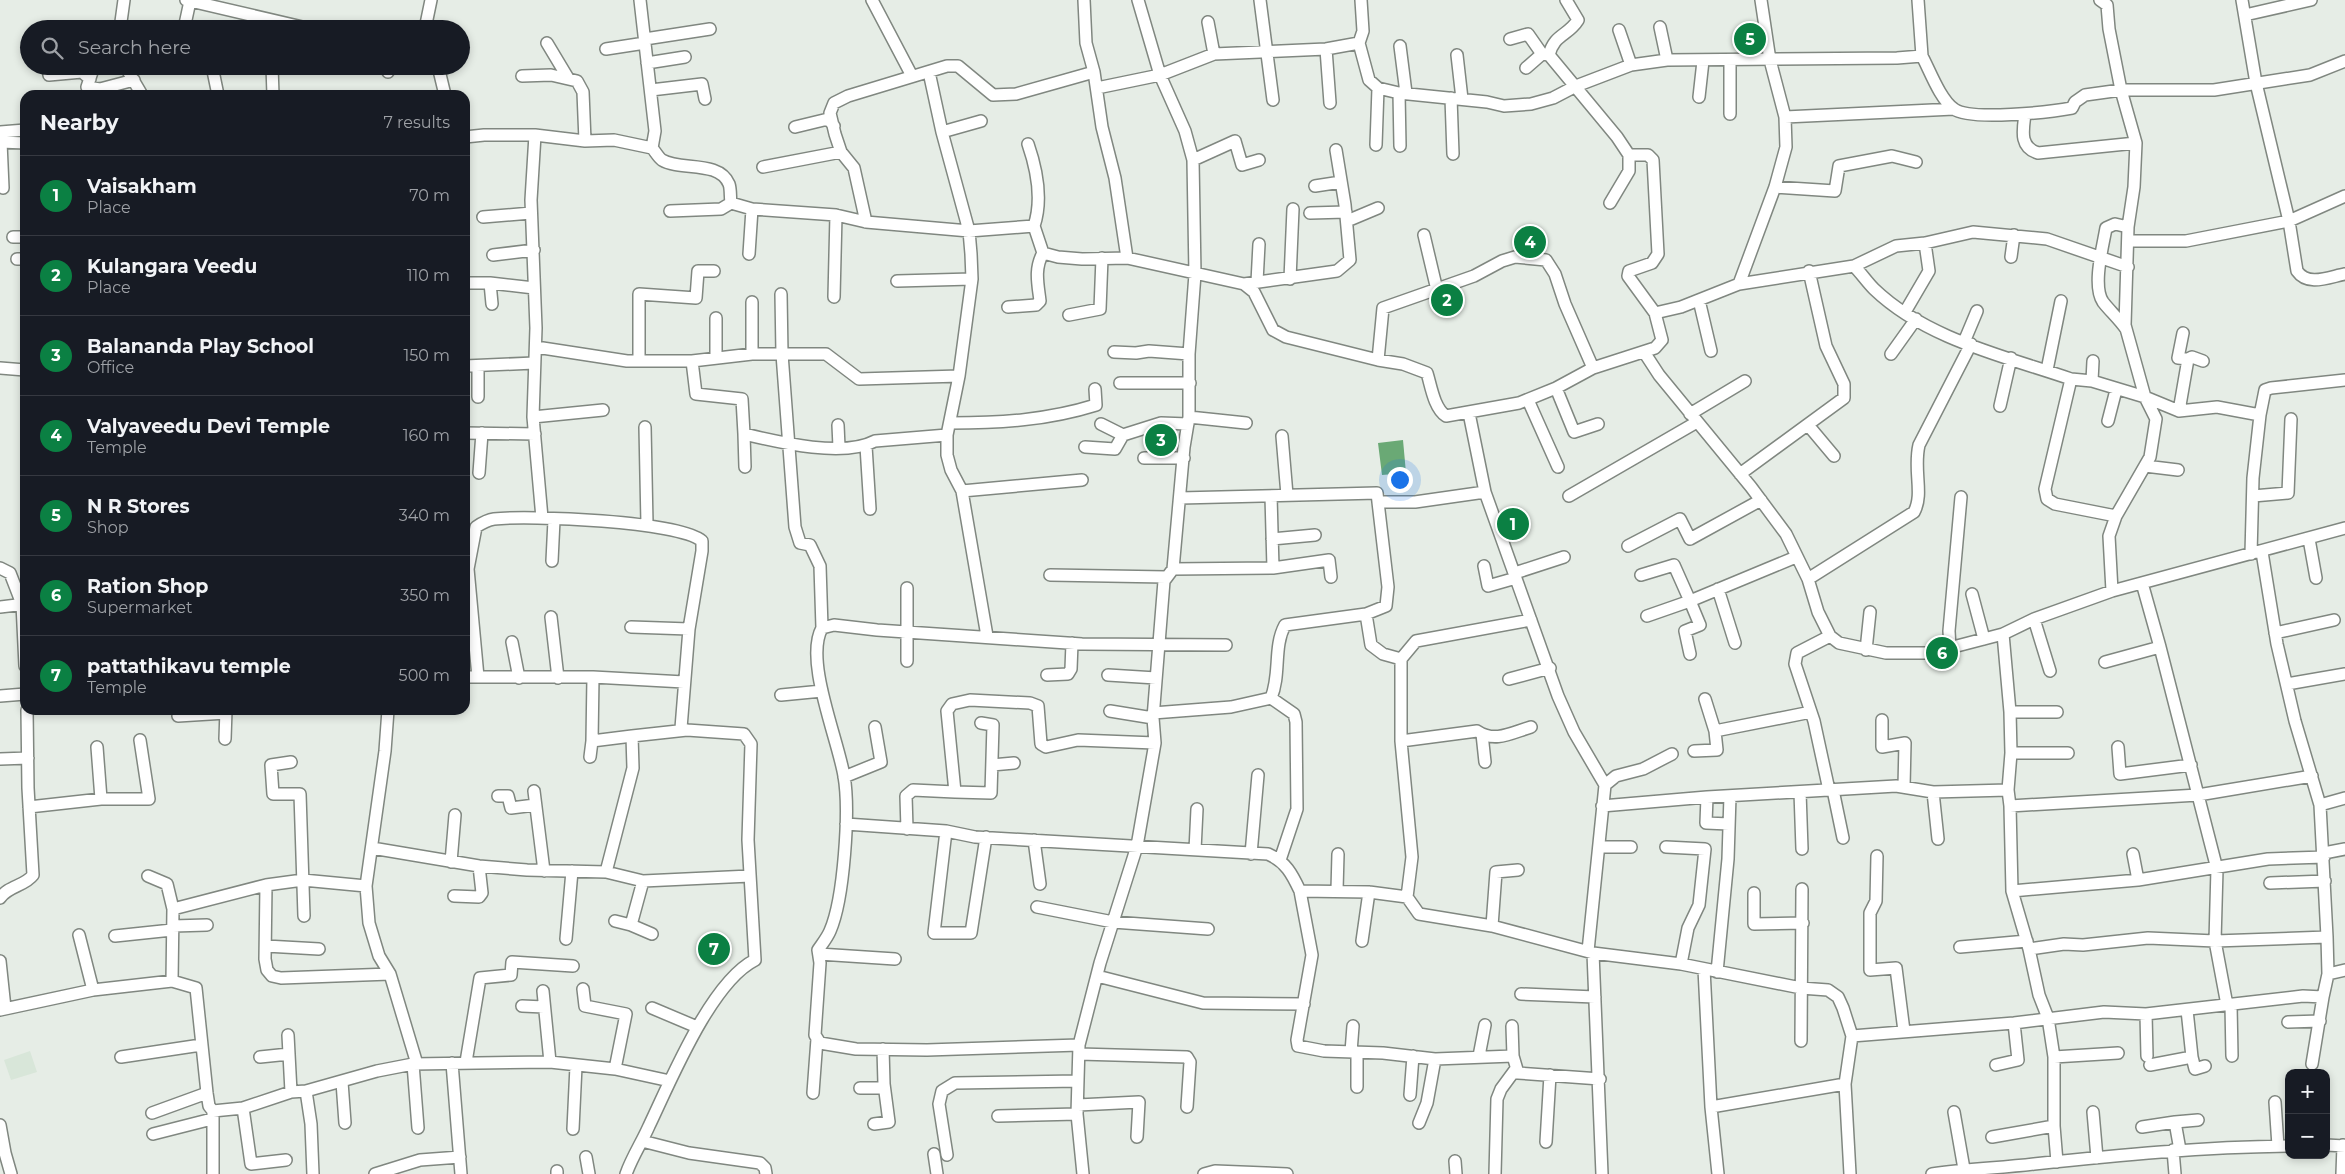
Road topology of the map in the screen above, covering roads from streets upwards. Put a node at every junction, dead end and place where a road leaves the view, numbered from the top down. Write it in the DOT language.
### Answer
graph roads {
  1 [pos="124,0"];
  2 [pos="188,0"];
  3 [pos="430,0"];
  4 [pos="640,0"];
  5 [pos="872,0"];
  6 [pos="1084,0"];
  7 [pos="1138,0"];
  8 [pos="1260,0"];
  9 [pos="1361,0"];
  10 [pos="1566,0"];
  11 [pos="1761,0"];
  12 [pos="1918,0"];
  13 [pos="2100,0"];
  14 [pos="2242,0"];
  15 [pos="2311,0"];
  16 [pos="2245,15"];
  17 [pos="121,20"];
  18 [pos="185,20"];
  19 [pos="256,20"];
  20 [pos="427,20"];
  21 [pos="1208,22"];
  22 [pos="1660,27"];
  23 [pos="710,29"];
  24 [pos="1619,30"];
  25 [pos="1510,39"];
  26 [pos="645,41"];
  27 [pos="547,43"];
  28 [pos="1359,43"];
  29 [pos="1400,46"];
  30 [pos="606,48"];
  31 [pos="1326,49"];
  32 [pos="1266,51"];
  33 [pos="1214,54"];
  34 [pos="1546,54"];
  35 [pos="1456,55"];
  36 [pos="1922,56"];
  37 [pos="685,57"];
  38 [pos="1667,60"];
  39 [pos="1770,60"];
  40 [pos="1703,61"];
  41 [pos="1730,61"];
  42 [pos="2345,61"];
  43 [pos="647,63"];
  44 [pos="1631,65"];
  45 [pos="1526,68"];
  46 [pos="929,72"];
  47 [pos="1094,72"];
  48 [pos="85,75"];
  49 [pos="90,75"];
  50 [pos="131,75"];
  51 [pos="214,75"];
  52 [pos="272,75"];
  53 [pos="440,75"];
  54 [pos="1160,75"];
  55 [pos="522,76"];
  56 [pos="912,76"];
  57 [pos="568,78"];
  58 [pos="90,79"];
  59 [pos="134,80"];
  60 [pos="2256,83"];
  61 [pos="1576,86"];
  62 [pos="1097,88"];
  63 [pos="1378,88"];
  64 [pos="139,90"];
  65 [pos="217,90"];
  66 [pos="273,90"];
  67 [pos="444,90"];
  68 [pos="651,90"];
  69 [pos="2121,90"];
  70 [pos="1402,93"];
  71 [pos="1699,96"];
  72 [pos="705,99"];
  73 [pos="1457,99"];
  74 [pos="1273,100"];
  75 [pos="1330,104"];
  76 [pos="1954,109"];
  77 [pos="1730,114"];
  78 [pos="2025,114"];
  79 [pos="1785,117"];
  80 [pos="981,122"];
  81 [pos="834,126"];
  82 [pos="795,127"];
  83 [pos="20,131"];
  84 [pos="942,132"];
  85 [pos="0,134"];
  86 [pos="535,135"];
  87 [pos="470,136"];
  88 [pos="585,140"];
  89 [pos="1,142"];
  90 [pos="20,143"];
  91 [pos="2136,143"];
  92 [pos="1028,144"];
  93 [pos="1376,145"];
  94 [pos="1400,146"];
  95 [pos="652,148"];
  96 [pos="1336,150"];
  97 [pos="841,152"];
  98 [pos="1453,154"];
  99 [pos="1629,156"];
  100 [pos="1193,160"];
  101 [pos="1259,160"];
  102 [pos="1916,162"];
  103 [pos="763,167"];
  104 [pos="1341,182"];
  105 [pos="1315,186"];
  106 [pos="1775,187"];
  107 [pos="3,188"];
  108 [pos="2345,196"];
  109 [pos="1610,202"];
  110 [pos="731,203"];
  111 [pos="1378,208"];
  112 [pos="752,209"];
  113 [pos="1293,209"];
  114 [pos="670,211"];
  115 [pos="532,213"];
  116 [pos="1310,213"];
  117 [pos="836,215"];
  118 [pos="1346,216"];
  119 [pos="483,217"];
  120 [pos="2289,220"];
  121 [pos="866,222"];
  122 [pos="1034,226"];
  123 [pos="2128,227"];
  124 [pos="969,231"];
  125 [pos="1424,235"];
  126 [pos="2014,235"];
  127 [pos="2128,241"];
  128 [pos="1925,243"];
  129 [pos="1259,244"];
  130 [pos="534,250"];
  131 [pos="1043,253"];
  132 [pos="493,254"];
  133 [pos="749,254"];
  134 [pos="2100,256"];
  135 [pos="2011,257"];
  136 [pos="1102,258"];
  137 [pos="1127,258"];
  138 [pos="1854,266"];
  139 [pos="2128,267"];
  140 [pos="714,271"];
  141 [pos="1809,271"];
  142 [pos="1195,274"];
  143 [pos="2345,274"];
  144 [pos="972,279"];
  145 [pos="1290,279"];
  146 [pos="897,281"];
  147 [pos="490,282"];
  148 [pos="1256,282"];
  149 [pos="470,283"];
  150 [pos="1244,284"];
  151 [pos="1739,284"];
  152 [pos="534,288"];
  153 [pos="1437,290"];
  154 [pos="781,294"];
  155 [pos="834,298"];
  156 [pos="1700,300"];
  157 [pos="2061,301"];
  158 [pos="752,302"];
  159 [pos="492,304"];
  160 [pos="1008,307"];
  161 [pos="1977,311"];
  162 [pos="1905,312"];
  163 [pos="1655,313"];
  164 [pos="1069,315"];
  165 [pos="716,318"];
  166 [pos="1916,319"];
  167 [pos="2126,329"];
  168 [pos="2183,333"];
  169 [pos="1968,343"];
  170 [pos="536,347"];
  171 [pos="1711,351"];
  172 [pos="1114,352"];
  173 [pos="1644,352"];
  174 [pos="752,354"];
  175 [pos="782,354"];
  176 [pos="1189,354"];
  177 [pos="1891,354"];
  178 [pos="716,358"];
  179 [pos="2011,358"];
  180 [pos="2188,359"];
  181 [pos="692,360"];
  182 [pos="1378,360"];
  183 [pos="639,361"];
  184 [pos="2093,361"];
  185 [pos="2203,361"];
  186 [pos="534,363"];
  187 [pos="470,366"];
  188 [pos="478,367"];
  189 [pos="0,368"];
  190 [pos="1593,368"];
  191 [pos="20,370"];
  192 [pos="2047,370"];
  193 [pos="959,376"];
  194 [pos="2071,379"];
  195 [pos="2345,380"];
  196 [pos="1744,381"];
  197 [pos="2092,381"];
  198 [pos="1120,383"];
  199 [pos="1190,383"];
  200 [pos="1556,388"];
  201 [pos="1095,389"];
  202 [pos="2116,390"];
  203 [pos="478,397"];
  204 [pos="2145,397"];
  205 [pos="1528,400"];
  206 [pos="2000,406"];
  207 [pos="603,410"];
  208 [pos="2179,411"];
  209 [pos="1469,413"];
  210 [pos="2260,415"];
  211 [pos="533,417"];
  212 [pos="1693,418"];
  213 [pos="2291,419"];
  214 [pos="1189,421"];
  215 [pos="2108,421"];
  216 [pos="950,423"];
  217 [pos="1246,423"];
  218 [pos="1101,424"];
  219 [pos="1598,424"];
  220 [pos="838,425"];
  221 [pos="1808,425"];
  222 [pos="645,427"];
  223 [pos="470,432"];
  224 [pos="482,433"];
  225 [pos="535,434"];
  226 [pos="744,434"];
  227 [pos="947,435"];
  228 [pos="1123,435"];
  229 [pos="1282,436"];
  230 [pos="789,444"];
  231 [pos="866,446"];
  232 [pos="839,447"];
  233 [pos="1085,447"];
  234 [pos="1834,456"];
  235 [pos="1144,458"];
  236 [pos="1184,458"];
  237 [pos="2145,466"];
  238 [pos="745,467"];
  239 [pos="1558,467"];
  240 [pos="2178,470"];
  241 [pos="479,473"];
  242 [pos="1740,474"];
  243 [pos="1082,480"];
  244 [pos="962,491"];
  245 [pos="1485,492"];
  246 [pos="1271,496"];
  247 [pos="1287,496"];
  248 [pos="1569,496"];
  249 [pos="2253,496"];
  250 [pos="1961,497"];
  251 [pos="1180,498"];
  252 [pos="1761,500"];
  253 [pos="1378,502"];
  254 [pos="870,510"];
  255 [pos="2116,516"];
  256 [pos="542,518"];
  257 [pos="554,520"];
  258 [pos="647,524"];
  259 [pos="2345,528"];
  260 [pos="1316,535"];
  261 [pos="1272,539"];
  262 [pos="2309,539"];
  263 [pos="1628,546"];
  264 [pos="2257,553"];
  265 [pos="470,556"];
  266 [pos="1564,557"];
  267 [pos="1796,557"];
  268 [pos="552,561"];
  269 [pos="1484,566"];
  270 [pos="0,568"];
  271 [pos="1273,568"];
  272 [pos="1170,573"];
  273 [pos="1050,575"];
  274 [pos="1515,575"];
  275 [pos="1641,575"];
  276 [pos="1331,577"];
  277 [pos="2316,578"];
  278 [pos="1808,579"];
  279 [pos="2142,583"];
  280 [pos="907,588"];
  281 [pos="1718,590"];
  282 [pos="2112,591"];
  283 [pos="1972,594"];
  284 [pos="20,595"];
  285 [pos="470,600"];
  286 [pos="1690,601"];
  287 [pos="20,604"];
  288 [pos="0,607"];
  289 [pos="1870,612"];
  290 [pos="1366,614"];
  291 [pos="1648,616"];
  292 [pos="551,618"];
  293 [pos="2034,619"];
  294 [pos="1531,620"];
  295 [pos="2334,620"];
  296 [pos="631,627"];
  297 [pos="822,628"];
  298 [pos="689,629"];
  299 [pos="907,633"];
  300 [pos="2003,634"];
  301 [pos="2275,634"];
  302 [pos="987,636"];
  303 [pos="1830,636"];
  304 [pos="1984,640"];
  305 [pos="512,642"];
  306 [pos="1736,642"];
  307 [pos="1072,643"];
  308 [pos="1160,643"];
  309 [pos="1226,645"];
  310 [pos="2160,647"];
  311 [pos="1950,648"];
  312 [pos="1866,650"];
  313 [pos="1690,654"];
  314 [pos="1401,659"];
  315 [pos="907,661"];
  316 [pos="2105,662"];
  317 [pos="1550,668"];
  318 [pos="2050,671"];
  319 [pos="2345,674"];
  320 [pos="1047,675"];
  321 [pos="1108,675"];
  322 [pos="470,677"];
  323 [pos="478,677"];
  324 [pos="593,677"];
  325 [pos="518,678"];
  326 [pos="558,678"];
  327 [pos="1156,678"];
  328 [pos="1509,679"];
  329 [pos="684,682"];
  330 [pos="2287,684"];
  331 [pos="822,691"];
  332 [pos="20,694"];
  333 [pos="781,695"];
  334 [pos="0,696"];
  335 [pos="1271,698"];
  336 [pos="1705,699"];
  337 [pos="1110,711"];
  338 [pos="1811,712"];
  339 [pos="2010,712"];
  340 [pos="2057,712"];
  341 [pos="27,715"];
  342 [pos="188,715"];
  343 [pos="226,715"];
  344 [pos="387,715"];
  345 [pos="178,716"];
  346 [pos="1153,716"];
  347 [pos="1882,720"];
  348 [pos="981,723"];
  349 [pos="875,726"];
  350 [pos="1531,727"];
  351 [pos="687,730"];
  352 [pos="1715,731"];
  353 [pos="1482,734"];
  354 [pos="632,736"];
  355 [pos="140,740"];
  356 [pos="225,740"];
  357 [pos="592,741"];
  358 [pos="1401,741"];
  359 [pos="1155,743"];
  360 [pos="97,747"];
  361 [pos="2118,747"];
  362 [pos="1694,752"];
  363 [pos="2011,752"];
  364 [pos="2068,753"];
  365 [pos="1672,754"];
  366 [pos="590,757"];
  367 [pos="28,758"];
  368 [pos="0,759"];
  369 [pos="291,762"];
  370 [pos="1485,762"];
  371 [pos="1014,763"];
  372 [pos="992,765"];
  373 [pos="2191,765"];
  374 [pos="1258,775"];
  375 [pos="2312,776"];
  376 [pos="844,777"];
  377 [pos="1605,786"];
  378 [pos="1904,787"];
  379 [pos="1831,790"];
  380 [pos="2008,790"];
  381 [pos="534,791"];
  382 [pos="955,792"];
  383 [pos="1800,792"];
  384 [pos="1933,792"];
  385 [pos="2198,795"];
  386 [pos="498,796"];
  387 [pos="1730,796"];
  388 [pos="1707,797"];
  389 [pos="2345,798"];
  390 [pos="101,799"];
  391 [pos="535,805"];
  392 [pos="2320,805"];
  393 [pos="1602,806"];
  394 [pos="2010,806"];
  395 [pos="29,807"];
  396 [pos="1197,809"];
  397 [pos="455,815"];
  398 [pos="846,824"];
  399 [pos="1729,824"];
  400 [pos="906,829"];
  401 [pos="946,831"];
  402 [pos="986,837"];
  403 [pos="1843,838"];
  404 [pos="1938,839"];
  405 [pos="1034,840"];
  406 [pos="1137,846"];
  407 [pos="1600,847"];
  408 [pos="1631,847"];
  409 [pos="1666,847"];
  410 [pos="372,848"];
  411 [pos="1802,849"];
  412 [pos="2345,849"];
  413 [pos="1194,850"];
  414 [pos="1251,854"];
  415 [pos="1338,854"];
  416 [pos="2133,854"];
  417 [pos="2324,855"];
  418 [pos="1877,856"];
  419 [pos="1280,860"];
  420 [pos="451,862"];
  421 [pos="479,866"];
  422 [pos="2217,869"];
  423 [pos="1518,870"];
  424 [pos="544,871"];
  425 [pos="572,871"];
  426 [pos="606,872"];
  427 [pos="148,876"];
  428 [pos="750,876"];
  429 [pos="303,880"];
  430 [pos="2138,880"];
  431 [pos="643,881"];
  432 [pos="2325,881"];
  433 [pos="1040,884"];
  434 [pos="2270,884"];
  435 [pos="266,885"];
  436 [pos="366,886"];
  437 [pos="1802,889"];
  438 [pos="1300,890"];
  439 [pos="1337,890"];
  440 [pos="2012,891"];
  441 [pos="1369,892"];
  442 [pos="1754,893"];
  443 [pos="454,896"];
  444 [pos="1407,897"];
  445 [pos="0,898"];
  446 [pos="1037,907"];
  447 [pos="173,909"];
  448 [pos="304,916"];
  449 [pos="615,921"];
  450 [pos="1113,922"];
  451 [pos="1803,923"];
  452 [pos="207,925"];
  453 [pos="631,925"];
  454 [pos="1492,926"];
  455 [pos="173,928"];
  456 [pos="1208,929"];
  457 [pos="652,934"];
  458 [pos="79,935"];
  459 [pos="115,936"];
  460 [pos="2328,937"];
  461 [pos="566,939"];
  462 [pos="1362,941"];
  463 [pos="2215,941"];
  464 [pos="2028,945"];
  465 [pos="266,946"];
  466 [pos="1960,947"];
  467 [pos="319,949"];
  468 [pos="1591,952"];
  469 [pos="819,954"];
  470 [pos="896,959"];
  471 [pos="0,961"];
  472 [pos="1681,964"];
  473 [pos="573,966"];
  474 [pos="1704,969"];
  475 [pos="2345,970"];
  476 [pos="1717,972"];
  477 [pos="390,974"];
  478 [pos="2328,974"];
  479 [pos="1097,976"];
  480 [pos="172,981"];
  481 [pos="1801,988"];
  482 [pos="583,989"];
  483 [pos="93,990"];
  484 [pos="543,991"];
  485 [pos="1521,994"];
  486 [pos="1595,997"];
  487 [pos="2323,997"];
  488 [pos="1304,1004"];
  489 [pos="2229,1005"];
  490 [pos="522,1006"];
  491 [pos="544,1007"];
  492 [pos="652,1008"];
  493 [pos="2,1009"];
  494 [pos="2187,1010"];
  495 [pos="2146,1014"];
  496 [pos="2048,1018"];
  497 [pos="2320,1021"];
  498 [pos="2288,1022"];
  499 [pos="2014,1023"];
  500 [pos="1484,1025"];
  501 [pos="1353,1026"];
  502 [pos="1512,1026"];
  503 [pos="696,1027"];
  504 [pos="1904,1031"];
  505 [pos="288,1035"];
  506 [pos="1852,1036"];
  507 [pos="817,1039"];
  508 [pos="1801,1041"];
  509 [pos="201,1046"];
  510 [pos="883,1049"];
  511 [pos="1079,1050"];
  512 [pos="1354,1052"];
  513 [pos="2118,1053"];
  514 [pos="289,1054"];
  515 [pos="1413,1056"];
  516 [pos="1479,1056"];
  517 [pos="1513,1056"];
  518 [pos="2232,1056"];
  519 [pos="121,1057"];
  520 [pos="260,1057"];
  521 [pos="2054,1057"];
  522 [pos="2192,1057"];
  523 [pos="1435,1058"];
  524 [pos="466,1062"];
  525 [pos="550,1062"];
  526 [pos="452,1063"];
  527 [pos="415,1064"];
  528 [pos="2312,1064"];
  529 [pos="1996,1065"];
  530 [pos="576,1066"];
  531 [pos="2205,1066"];
  532 [pos="615,1069"];
  533 [pos="1515,1070"];
  534 [pos="1550,1075"];
  535 [pos="1600,1079"];
  536 [pos="1078,1081"];
  537 [pos="342,1082"];
  538 [pos="670,1082"];
  539 [pos="1845,1084"];
  540 [pos="1357,1087"];
  541 [pos="860,1088"];
  542 [pos="884,1088"];
  543 [pos="306,1091"];
  544 [pos="292,1092"];
  545 [pos="207,1093"];
  546 [pos="813,1093"];
  547 [pos="1410,1095"];
  548 [pos="2276,1102"];
  549 [pos="1711,1107"];
  550 [pos="243,1108"];
  551 [pos="1187,1108"];
  552 [pos="1078,1110"];
  553 [pos="1954,1112"];
  554 [pos="2093,1112"];
  555 [pos="152,1113"];
  556 [pos="213,1115"];
  557 [pos="998,1116"];
  558 [pos="2198,1120"];
  559 [pos="2174,1122"];
  560 [pos="345,1123"];
  561 [pos="1419,1123"];
  562 [pos="874,1124"];
  563 [pos="0,1125"];
  564 [pos="2054,1126"];
  565 [pos="2142,1127"];
  566 [pos="418,1128"];
  567 [pos="574,1129"];
  568 [pos="153,1134"];
  569 [pos="1992,1136"];
  570 [pos="1137,1137"];
  571 [pos="642,1141"];
  572 [pos="1546,1142"];
  573 [pos="2330,1145"];
  574 [pos="2284,1146"];
  575 [pos="2344,1146"];
  576 [pos="2176,1150"];
  577 [pos="934,1154"];
  578 [pos="947,1154"];
  579 [pos="460,1157"];
  580 [pos="586,1157"];
  581 [pos="2097,1158"];
  582 [pos="286,1160"];
  583 [pos="1455,1162"];
  584 [pos="2057,1162"];
  585 [pos="1964,1169"];
  586 [pos="2041,1169"];
  587 [pos="2009,1170"];
  588 [pos="382,1173"];
  589 [pos="1253,1173"];
  590 [pos="11,1174"];
  591 [pos="213,1174"];
  592 [pos="313,1174"];
  593 [pos="461,1174"];
  594 [pos="589,1174"];
  595 [pos="626,1174"];
  596 [pos="766,1174"];
  597 [pos="936,1174"];
  598 [pos="1083,1174"];
  599 [pos="1204,1174"];
  600 [pos="1287,1174"];
  601 [pos="1456,1174"];
  602 [pos="1495,1174"];
  603 [pos="1602,1174"];
  604 [pos="1718,1174"];
  605 [pos="1850,1174"];
  606 [pos="1932,1174"];
  607 [pos="2175,1174"];
  608 [pos="2342,1174"];
  1 -- 17 [label="street"];
  2 -- 18 [label="street"];
  2 -- 19 [label="street"];
  3 -- 20 [label="street"];
  4 -- 26 [label="street"];
  5 -- 56 [label="street"];
  6 -- 47 [label="street"];
  7 -- 54 [label="street"];
  8 -- 32 [label="street"];
  9 -- 28 [label="street"];
  10 -- 34 [label="street"];
  11 -- 39 [label="street"];
  12 -- 36 [label="street"];
  13 -- 69 [label="street"];
  14 -- 16 [label="street"];
  15 -- 16 [label="street"];
  16 -- 60 [label="street"];
  21 -- 33 [label="street"];
  22 -- 38 [label="street"];
  23 -- 26 [label="street"];
  24 -- 44 [label="street"];
  25 -- 34 [label="street"];
  26 -- 30 [label="street"];
  26 -- 43 [label="street"];
  27 -- 57 [label="street"];
  28 -- 31 [label="street"];
  28 -- 63 [label="street"];
  29 -- 70 [label="street"];
  31 -- 32 [label="street"];
  31 -- 75 [label="street"];
  32 -- 33 [label="street"];
  32 -- 74 [label="street"];
  33 -- 54 [label="street"];
  34 -- 45 [label="street"];
  34 -- 61 [label="street"];
  35 -- 73 [label="street"];
  36 -- 39 [label="street"];
  36 -- 76 [label="street"];
  37 -- 43 [label="street"];
  38 -- 40 [label="street"];
  38 -- 44 [label="street"];
  39 -- 41 [label="street"];
  39 -- 79 [label="street"];
  40 -- 41 [label="street"];
  40 -- 71 [label="street"];
  41 -- 77 [label="street"];
  42 -- 60 [label="street"];
  43 -- 68 [label="street"];
  44 -- 61 [label="street"];
  46 -- 47 [label="street"];
  46 -- 56 [label="street"];
  46 -- 84 [label="street"];
  47 -- 62 [label="street"];
  48 -- 58 [label="street"];
  49 -- 58 [label="street"];
  50 -- 59 [label="street"];
  51 -- 65 [label="street"];
  52 -- 66 [label="street"];
  53 -- 67 [label="street"];
  54 -- 62 [label="street"];
  54 -- 100 [label="street"];
  55 -- 57 [label="street"];
  56 -- 81 [label="street"];
  57 -- 88 [label="street"];
  58 -- 59 [label="street"];
  59 -- 64 [label="street"];
  60 -- 69 [label="street"];
  60 -- 120 [label="street"];
  61 -- 73 [label="street"];
  61 -- 99 [label="street"];
  62 -- 137 [label="street"];
  63 -- 70 [label="street"];
  63 -- 93 [label="street"];
  68 -- 72 [label="street"];
  68 -- 95 [label="street"];
  69 -- 78 [label="street"];
  69 -- 91 [label="street"];
  70 -- 73 [label="street"];
  70 -- 94 [label="street"];
  73 -- 98 [label="street"];
  76 -- 78 [label="street"];
  76 -- 79 [label="street"];
  78 -- 91 [label="street"];
  79 -- 106 [label="street"];
  80 -- 84 [label="street"];
  81 -- 82 [label="street"];
  81 -- 97 [label="street"];
  83 -- 85 [label="street"];
  84 -- 124 [label="street"];
  85 -- 89 [label="street"];
  86 -- 87 [label="street"];
  86 -- 88 [label="street"];
  86 -- 115 [label="street"];
  88 -- 95 [label="street"];
  89 -- 90 [label="street"];
  89 -- 107 [label="street"];
  91 -- 123 [label="street"];
  92 -- 122 [label="street"];
  95 -- 110 [label="street"];
  96 -- 104 [label="street"];
  97 -- 103 [label="street"];
  97 -- 121 [label="street"];
  99 -- 109 [label="street"];
  99 -- 163 [label="street"];
  100 -- 101 [label="street"];
  100 -- 142 [label="street"];
  102 -- 106 [label="street"];
  104 -- 105 [label="street"];
  104 -- 118 [label="street"];
  106 -- 151 [label="street"];
  108 -- 120 [label="street"];
  110 -- 112 [label="street"];
  110 -- 114 [label="street"];
  111 -- 118 [label="street"];
  112 -- 117 [label="street"];
  112 -- 133 [label="street"];
  113 -- 145 [label="street"];
  115 -- 119 [label="street"];
  115 -- 130 [label="street"];
  116 -- 118 [label="street"];
  117 -- 121 [label="street"];
  117 -- 155 [label="street"];
  118 -- 145 [label="street"];
  120 -- 127 [label="street"];
  120 -- 143 [label="street"];
  121 -- 124 [label="street"];
  122 -- 124 [label="street"];
  122 -- 131 [label="street"];
  123 -- 127 [label="street"];
  123 -- 134 [label="street"];
  124 -- 144 [label="street"];
  125 -- 153 [label="street"];
  126 -- 128 [label="street"];
  126 -- 134 [label="street"];
  126 -- 135 [label="street"];
  127 -- 139 [label="street"];
  128 -- 138 [label="street"];
  128 -- 162 [label="street"];
  129 -- 148 [label="street"];
  130 -- 132 [label="street"];
  130 -- 152 [label="street"];
  131 -- 136 [label="street"];
  131 -- 160 [label="street"];
  134 -- 139 [label="street"];
  134 -- 167 [label="street"];
  136 -- 137 [label="street"];
  136 -- 164 [label="street"];
  137 -- 142 [label="street"];
  138 -- 141 [label="street"];
  138 -- 162 [label="street"];
  139 -- 167 [label="street"];
  140 -- 183 [label="street"];
  141 -- 151 [label="street"];
  141 -- 221 [label="street"];
  142 -- 150 [label="street"];
  142 -- 176 [label="street"];
  144 -- 146 [label="street"];
  144 -- 193 [label="street"];
  145 -- 148 [label="street"];
  147 -- 149 [label="street"];
  147 -- 152 [label="street"];
  147 -- 159 [label="street"];
  148 -- 150 [label="street"];
  150 -- 182 [label="street"];
  151 -- 156 [label="street"];
  152 -- 170 [label="street"];
  153 -- 182 [label="street"];
  153 -- 190 [label="street"];
  154 -- 175 [label="street"];
  156 -- 163 [label="street"];
  156 -- 171 [label="street"];
  157 -- 192 [label="street"];
  158 -- 174 [label="street"];
  161 -- 169 [label="street"];
  162 -- 166 [label="street"];
  163 -- 173 [label="street"];
  165 -- 178 [label="street"];
  166 -- 169 [label="street"];
  166 -- 177 [label="street"];
  167 -- 204 [label="street"];
  168 -- 180 [label="street"];
  169 -- 179 [label="street"];
  169 -- 278 [label="street"];
  170 -- 183 [label="street"];
  170 -- 186 [label="street"];
  172 -- 176 [label="street"];
  173 -- 190 [label="street"];
  173 -- 212 [label="street"];
  174 -- 175 [label="street"];
  174 -- 178 [label="street"];
  175 -- 193 [label="street"];
  175 -- 230 [label="street"];
  176 -- 199 [label="street"];
  178 -- 181 [label="street"];
  179 -- 192 [label="street"];
  179 -- 206 [label="street"];
  180 -- 185 [label="street"];
  180 -- 208 [label="street"];
  181 -- 183 [label="street"];
  181 -- 226 [label="street"];
  182 -- 209 [label="street"];
  184 -- 197 [label="street"];
  186 -- 188 [label="street"];
  186 -- 211 [label="street"];
  187 -- 188 [label="street"];
  188 -- 203 [label="street"];
  189 -- 191 [label="street"];
  190 -- 200 [label="street"];
  192 -- 194 [label="street"];
  193 -- 216 [label="street"];
  194 -- 197 [label="street"];
  194 -- 255 [label="street"];
  195 -- 210 [label="street"];
  196 -- 212 [label="street"];
  197 -- 202 [label="street"];
  198 -- 199 [label="street"];
  199 -- 214 [label="street"];
  200 -- 205 [label="street"];
  200 -- 219 [label="street"];
  201 -- 216 [label="street"];
  202 -- 204 [label="street"];
  202 -- 215 [label="street"];
  204 -- 208 [label="street"];
  204 -- 237 [label="street"];
  205 -- 209 [label="street"];
  205 -- 239 [label="street"];
  207 -- 211 [label="street"];
  208 -- 210 [label="street"];
  209 -- 245 [label="street"];
  210 -- 249 [label="street"];
  211 -- 225 [label="street"];
  212 -- 242 [label="street"];
  212 -- 248 [label="street"];
  213 -- 249 [label="street"];
  214 -- 217 [label="street"];
  214 -- 228 [label="street"];
  214 -- 236 [label="street"];
  216 -- 227 [label="street"];
  218 -- 228 [label="street"];
  220 -- 232 [label="street"];
  221 -- 234 [label="street"];
  221 -- 242 [label="street"];
  222 -- 258 [label="street"];
  223 -- 224 [label="street"];
  224 -- 225 [label="street"];
  224 -- 241 [label="street"];
  225 -- 256 [label="street"];
  226 -- 230 [label="street"];
  226 -- 238 [label="street"];
  227 -- 231 [label="street"];
  227 -- 244 [label="street"];
  228 -- 233 [label="street"];
  229 -- 247 [label="street"];
  230 -- 232 [label="street"];
  230 -- 297 [label="street"];
  231 -- 232 [label="street"];
  231 -- 254 [label="street"];
  235 -- 236 [label="street"];
  236 -- 251 [label="street"];
  237 -- 240 [label="street"];
  237 -- 255 [label="street"];
  242 -- 252 [label="street"];
  243 -- 244 [label="street"];
  244 -- 302 [label="street"];
  245 -- 253 [label="street"];
  245 -- 274 [label="street"];
  246 -- 247 [label="street"];
  246 -- 251 [label="street"];
  246 -- 261 [label="street"];
  247 -- 253 [label="street"];
  249 -- 264 [label="street"];
  250 -- 311 [label="street"];
  251 -- 272 [label="street"];
  252 -- 263 [label="street"];
  252 -- 267 [label="street"];
  253 -- 290 [label="street"];
  255 -- 282 [label="street"];
  256 -- 257 [label="street"];
  256 -- 265 [label="street"];
  257 -- 258 [label="street"];
  257 -- 268 [label="street"];
  258 -- 298 [label="street"];
  259 -- 262 [label="street"];
  260 -- 261 [label="street"];
  261 -- 271 [label="street"];
  262 -- 264 [label="street"];
  262 -- 277 [label="street"];
  264 -- 279 [label="street"];
  264 -- 301 [label="street"];
  266 -- 274 [label="street"];
  267 -- 278 [label="street"];
  267 -- 281 [label="street"];
  269 -- 274 [label="street"];
  270 -- 284 [label="street"];
  271 -- 272 [label="street"];
  271 -- 276 [label="street"];
  272 -- 273 [label="street"];
  272 -- 308 [label="street"];
  274 -- 294 [label="street"];
  275 -- 286 [label="street"];
  278 -- 303 [label="street"];
  279 -- 282 [label="street"];
  279 -- 310 [label="street"];
  280 -- 299 [label="street"];
  281 -- 286 [label="street"];
  281 -- 306 [label="street"];
  282 -- 293 [label="street"];
  283 -- 304 [label="street"];
  285 -- 323 [label="street"];
  286 -- 291 [label="street"];
  286 -- 313 [label="street"];
  287 -- 288 [label="street"];
  289 -- 312 [label="street"];
  290 -- 314 [label="street"];
  290 -- 335 [label="street"];
  292 -- 326 [label="street"];
  293 -- 300 [label="street"];
  293 -- 318 [label="street"];
  294 -- 314 [label="street"];
  294 -- 317 [label="street"];
  295 -- 301 [label="street"];
  296 -- 298 [label="street"];
  297 -- 299 [label="street"];
  297 -- 331 [label="street"];
  298 -- 329 [label="street"];
  299 -- 302 [label="street"];
  299 -- 315 [label="street"];
  300 -- 304 [label="street"];
  300 -- 339 [label="street"];
  301 -- 330 [label="street"];
  302 -- 307 [label="street"];
  303 -- 312 [label="street"];
  303 -- 338 [label="street"];
  304 -- 311 [label="street"];
  305 -- 325 [label="street"];
  307 -- 308 [label="street"];
  307 -- 320 [label="street"];
  308 -- 309 [label="street"];
  308 -- 327 [label="street"];
  310 -- 316 [label="street"];
  310 -- 373 [label="street"];
  311 -- 312 [label="street"];
  314 -- 358 [label="street"];
  317 -- 328 [label="street"];
  317 -- 377 [label="street"];
  319 -- 330 [label="street"];
  321 -- 327 [label="street"];
  322 -- 323 [label="street"];
  323 -- 325 [label="street"];
  324 -- 326 [label="street"];
  324 -- 329 [label="street"];
  324 -- 357 [label="street"];
  325 -- 326 [label="street"];
  327 -- 346 [label="street"];
  329 -- 351 [label="street"];
  330 -- 375 [label="street"];
  331 -- 333 [label="street"];
  331 -- 376 [label="street"];
  332 -- 334 [label="street"];
  335 -- 346 [label="street"];
  335 -- 419 [label="street"];
  336 -- 352 [label="street"];
  337 -- 346 [label="street"];
  338 -- 352 [label="street"];
  338 -- 379 [label="street"];
  339 -- 340 [label="street"];
  339 -- 363 [label="street"];
  341 -- 367 [label="street"];
  342 -- 345 [label="street"];
  343 -- 356 [label="street"];
  344 -- 410 [label="street"];
  346 -- 359 [label="street"];
  347 -- 378 [label="street"];
  348 -- 372 [label="street"];
  349 -- 376 [label="street"];
  350 -- 353 [label="street"];
  351 -- 354 [label="street"];
  351 -- 428 [label="street"];
  352 -- 362 [label="street"];
  353 -- 358 [label="street"];
  353 -- 370 [label="street"];
  354 -- 357 [label="street"];
  354 -- 426 [label="street"];
  355 -- 390 [label="street"];
  357 -- 366 [label="street"];
  358 -- 444 [label="street"];
  359 -- 382 [label="street"];
  359 -- 406 [label="street"];
  360 -- 390 [label="street"];
  361 -- 373 [label="street"];
  363 -- 364 [label="street"];
  363 -- 380 [label="street"];
  365 -- 377 [label="street"];
  367 -- 368 [label="street"];
  367 -- 395 [label="street"];
  369 -- 429 [label="street"];
  371 -- 372 [label="street"];
  372 -- 382 [label="street"];
  373 -- 385 [label="street"];
  374 -- 414 [label="street"];
  375 -- 385 [label="street"];
  375 -- 392 [label="street"];
  376 -- 398 [label="street"];
  377 -- 393 [label="street"];
  378 -- 379 [label="street"];
  378 -- 384 [label="street"];
  379 -- 383 [label="street"];
  379 -- 403 [label="street"];
  380 -- 384 [label="street"];
  380 -- 394 [label="street"];
  381 -- 391 [label="street"];
  382 -- 400 [label="street"];
  383 -- 387 [label="street"];
  383 -- 411 [label="street"];
  384 -- 404 [label="street"];
  385 -- 394 [label="street"];
  385 -- 422 [label="street"];
  386 -- 391 [label="street"];
  387 -- 388 [label="street"];
  387 -- 399 [label="street"];
  388 -- 393 [label="street"];
  388 -- 399 [label="street"];
  389 -- 392 [label="street"];
  390 -- 395 [label="street"];
  391 -- 424 [label="street"];
  392 -- 417 [label="street"];
  393 -- 407 [label="street"];
  394 -- 440 [label="street"];
  395 -- 445 [label="street"];
  396 -- 413 [label="street"];
  397 -- 420 [label="street"];
  398 -- 400 [label="street"];
  398 -- 469 [label="street"];
  399 -- 476 [label="street"];
  400 -- 401 [label="street"];
  401 -- 402 [label="street"];
  401 -- 402 [label="street"];
  402 -- 405 [label="street"];
  405 -- 406 [label="street"];
  405 -- 433 [label="street"];
  406 -- 413 [label="street"];
  406 -- 450 [label="street"];
  407 -- 408 [label="street"];
  407 -- 468 [label="street"];
  409 -- 472 [label="street"];
  410 -- 420 [label="street"];
  410 -- 436 [label="street"];
  412 -- 417 [label="street"];
  413 -- 414 [label="street"];
  414 -- 419 [label="street"];
  415 -- 439 [label="street"];
  416 -- 430 [label="street"];
  417 -- 422 [label="street"];
  417 -- 432 [label="street"];
  418 -- 504 [label="street"];
  419 -- 438 [label="street"];
  420 -- 421 [label="street"];
  421 -- 424 [label="street"];
  421 -- 443 [label="street"];
  422 -- 430 [label="street"];
  422 -- 463 [label="street"];
  423 -- 454 [label="street"];
  424 -- 425 [label="street"];
  425 -- 426 [label="street"];
  425 -- 461 [label="street"];
  426 -- 431 [label="street"];
  427 -- 447 [label="street"];
  428 -- 431 [label="street"];
  428 -- 503 [label="street"];
  429 -- 435 [label="street"];
  429 -- 436 [label="street"];
  429 -- 448 [label="street"];
  430 -- 440 [label="street"];
  431 -- 453 [label="street"];
  432 -- 434 [label="street"];
  432 -- 460 [label="street"];
  435 -- 447 [label="street"];
  435 -- 465 [label="street"];
  436 -- 477 [label="street"];
  437 -- 451 [label="street"];
  438 -- 439 [label="street"];
  438 -- 488 [label="street"];
  439 -- 441 [label="street"];
  440 -- 464 [label="street"];
  441 -- 444 [label="street"];
  441 -- 462 [label="street"];
  442 -- 451 [label="street"];
  444 -- 454 [label="street"];
  446 -- 450 [label="street"];
  447 -- 455 [label="street"];
  449 -- 453 [label="street"];
  450 -- 456 [label="street"];
  450 -- 479 [label="street"];
  451 -- 481 [label="street"];
  452 -- 455 [label="street"];
  453 -- 457 [label="street"];
  454 -- 468 [label="street"];
  455 -- 459 [label="street"];
  455 -- 480 [label="street"];
  458 -- 483 [label="street"];
  460 -- 463 [label="street"];
  460 -- 478 [label="street"];
  463 -- 464 [label="street"];
  463 -- 489 [label="street"];
  464 -- 466 [label="street"];
  464 -- 496 [label="street"];
  465 -- 467 [label="street"];
  465 -- 477 [label="street"];
  468 -- 472 [label="street"];
  468 -- 486 [label="street"];
  469 -- 470 [label="street"];
  469 -- 507 [label="street"];
  471 -- 493 [label="street"];
  472 -- 474 [label="street"];
  473 -- 524 [label="street"];
  474 -- 476 [label="street"];
  474 -- 549 [label="street"];
  475 -- 478 [label="street"];
  476 -- 481 [label="street"];
  477 -- 527 [label="street"];
  478 -- 487 [label="street"];
  479 -- 488 [label="street"];
  479 -- 511 [label="street"];
  480 -- 483 [label="street"];
  480 -- 509 [label="street"];
  481 -- 506 [label="street"];
  481 -- 508 [label="street"];
  482 -- 532 [label="street"];
  483 -- 493 [label="street"];
  484 -- 491 [label="street"];
  485 -- 486 [label="street"];
  486 -- 535 [label="street"];
  487 -- 489 [label="street"];
  487 -- 497 [label="street"];
  488 -- 512 [label="street"];
  489 -- 494 [label="street"];
  489 -- 518 [label="street"];
  490 -- 491 [label="street"];
  491 -- 525 [label="street"];
  492 -- 503 [label="street"];
  494 -- 495 [label="street"];
  494 -- 522 [label="street"];
  495 -- 496 [label="street"];
  495 -- 522 [label="street"];
  496 -- 499 [label="street"];
  496 -- 521 [label="street"];
  497 -- 498 [label="street"];
  497 -- 528 [label="street"];
  499 -- 504 [label="street"];
  499 -- 529 [label="street"];
  500 -- 516 [label="street"];
  501 -- 512 [label="street"];
  502 -- 517 [label="street"];
  503 -- 538 [label="street"];
  504 -- 506 [label="street"];
  505 -- 514 [label="street"];
  506 -- 539 [label="street"];
  507 -- 510 [label="street"];
  507 -- 546 [label="street"];
  509 -- 519 [label="street"];
  509 -- 545 [label="street"];
  510 -- 511 [label="street"];
  510 -- 542 [label="street"];
  511 -- 536 [label="street"];
  511 -- 551 [label="street"];
  512 -- 515 [label="street"];
  512 -- 540 [label="street"];
  513 -- 521 [label="street"];
  514 -- 520 [label="street"];
  514 -- 544 [label="street"];
  515 -- 523 [label="street"];
  515 -- 547 [label="street"];
  516 -- 517 [label="street"];
  516 -- 523 [label="street"];
  517 -- 533 [label="street"];
  521 -- 564 [label="street"];
  522 -- 531 [label="street"];
  523 -- 561 [label="street"];
  524 -- 525 [label="street"];
  524 -- 526 [label="street"];
  525 -- 530 [label="street"];
  526 -- 527 [label="street"];
  526 -- 579 [label="street"];
  527 -- 537 [label="street"];
  527 -- 566 [label="street"];
  530 -- 532 [label="street"];
  530 -- 567 [label="street"];
  532 -- 538 [label="street"];
  533 -- 534 [label="street"];
  533 -- 602 [label="street"];
  534 -- 535 [label="street"];
  534 -- 572 [label="street"];
  535 -- 603 [label="street"];
  536 -- 552 [label="street"];
  536 -- 578 [label="street"];
  537 -- 543 [label="street"];
  537 -- 560 [label="street"];
  538 -- 571 [label="street"];
  539 -- 549 [label="street"];
  539 -- 605 [label="street"];
  541 -- 542 [label="street"];
  542 -- 562 [label="street"];
  543 -- 544 [label="street"];
  543 -- 592 [label="street"];
  544 -- 550 [label="street"];
  545 -- 555 [label="street"];
  545 -- 556 [label="street"];
  548 -- 574 [label="street"];
  549 -- 604 [label="street"];
  550 -- 556 [label="street"];
  550 -- 582 [label="street"];
  552 -- 557 [label="street"];
  552 -- 570 [label="street"];
  552 -- 598 [label="street"];
  553 -- 585 [label="street"];
  554 -- 581 [label="street"];
  556 -- 568 [label="street"];
  556 -- 591 [label="street"];
  558 -- 559 [label="street"];
  559 -- 565 [label="street"];
  559 -- 576 [label="street"];
  563 -- 590 [label="street"];
  564 -- 569 [label="street"];
  564 -- 584 [label="street"];
  571 -- 595 [label="street"];
  571 -- 596 [label="street"];
  573 -- 575 [label="street"];
  574 -- 576 [label="street"];
  575 -- 608 [label="street"];
  576 -- 581 [label="street"];
  576 -- 607 [label="street"];
  577 -- 597 [label="street"];
  579 -- 588 [label="street"];
  579 -- 593 [label="street"];
  580 -- 594 [label="street"];
  581 -- 584 [label="street"];
  583 -- 601 [label="street"];
  584 -- 586 [label="street"];
  585 -- 587 [label="street"];
  585 -- 606 [label="street"];
  586 -- 587 [label="street"];
  589 -- 599 [label="street"];
  589 -- 600 [label="street"];
}
